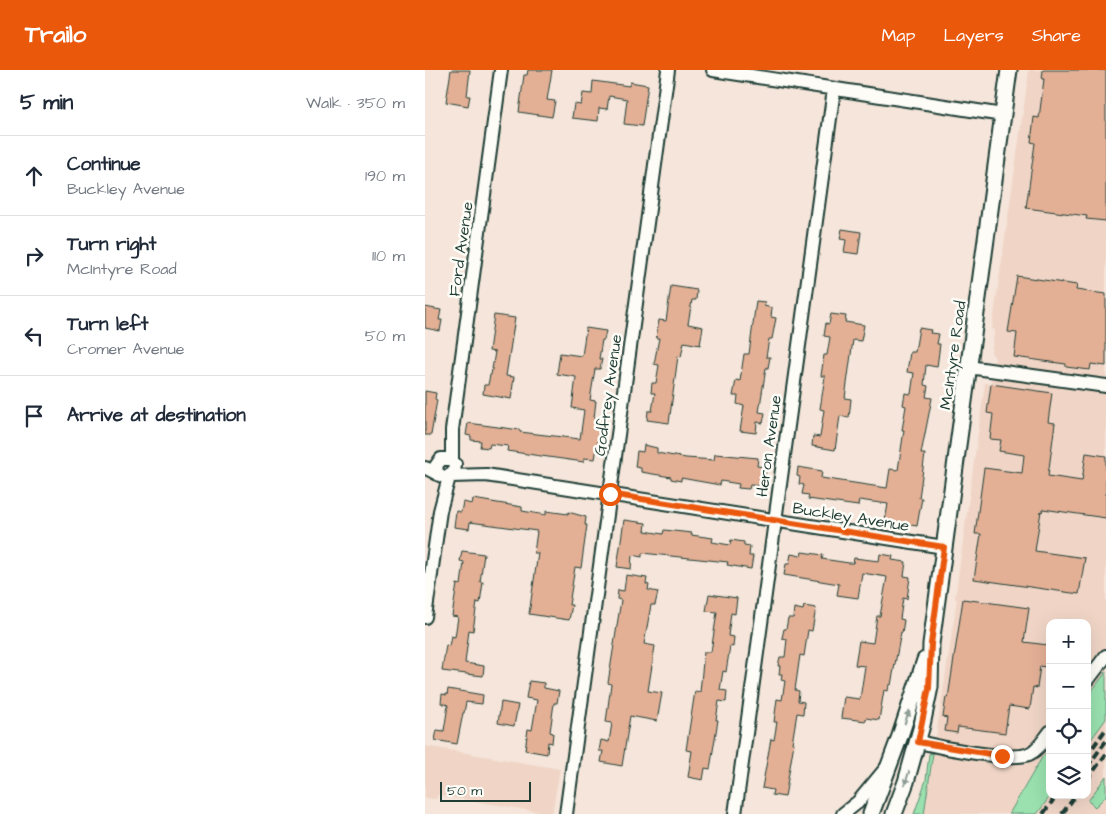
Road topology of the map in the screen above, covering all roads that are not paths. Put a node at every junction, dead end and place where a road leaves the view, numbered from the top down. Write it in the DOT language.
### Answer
graph roads {
  1 [pos="501,70"];
  2 [pos="669,70"];
  3 [pos="713,70"];
  4 [pos="1009,70"];
  5 [pos="834,89"];
  6 [pos="1003,115"];
  7 [pos="968,368"];
  8 [pos="1106,386"];
  9 [pos="425,460"];
  10 [pos="443,468"];
  11 [pos="610,494"];
  12 [pos="774,520"];
  13 [pos="944,547"];
  14 [pos="425,618"];
  15 [pos="931,644"];
  16 [pos="1106,656"];
  17 [pos="1091,676"];
  18 [pos="1046,737"];
  19 [pos="918,742"];
  20 [pos="890,763"];
  21 [pos="736,812"];
  22 [pos="566,814"];
  23 [pos="843,814"];
  24 [pos="871,814"];
  25 [pos="893,814"];
  1 -- 10 [label="street, Ford Avenue"];
  2 -- 11 [label="street, Godfrey Avenue"];
  3 -- 5 [label="street"];
  4 -- 6 [label="main road, McIntyre Road"];
  5 -- 6 [label="street"];
  5 -- 12 [label="street, Heron Avenue"];
  6 -- 7 [label="main road, McIntyre Road"];
  7 -- 8 [label="street"];
  7 -- 13 [label="main road, McIntyre Road"];
  9 -- 10 [label="street, Buckley Avenue"];
  10 -- 11 [label="street, Buckley Avenue"];
  10 -- 14 [label="street, Ford Avenue"];
  11 -- 12 [label="street, Buckley Avenue"];
  11 -- 22 [label="street, Godfrey Avenue"];
  12 -- 13 [label="street, Buckley Avenue"];
  12 -- 21 [label="street, Heron Avenue"];
  13 -- 15 [label="main road, McIntyre Road"];
  15 -- 19 [label="main road, McIntyre Road"];
  20 -- 15 [label="main road, McIntyre Road, one-way"];
  16 -- 17 [label="street"];
  18 -- 19 [label="street"];
  19 -- 25 [label="main road, McIntyre Road, one-way"];
  20 -- 23 [label="street"];
  20 -- 24 [label="main road, McIntyre Road"];
}
